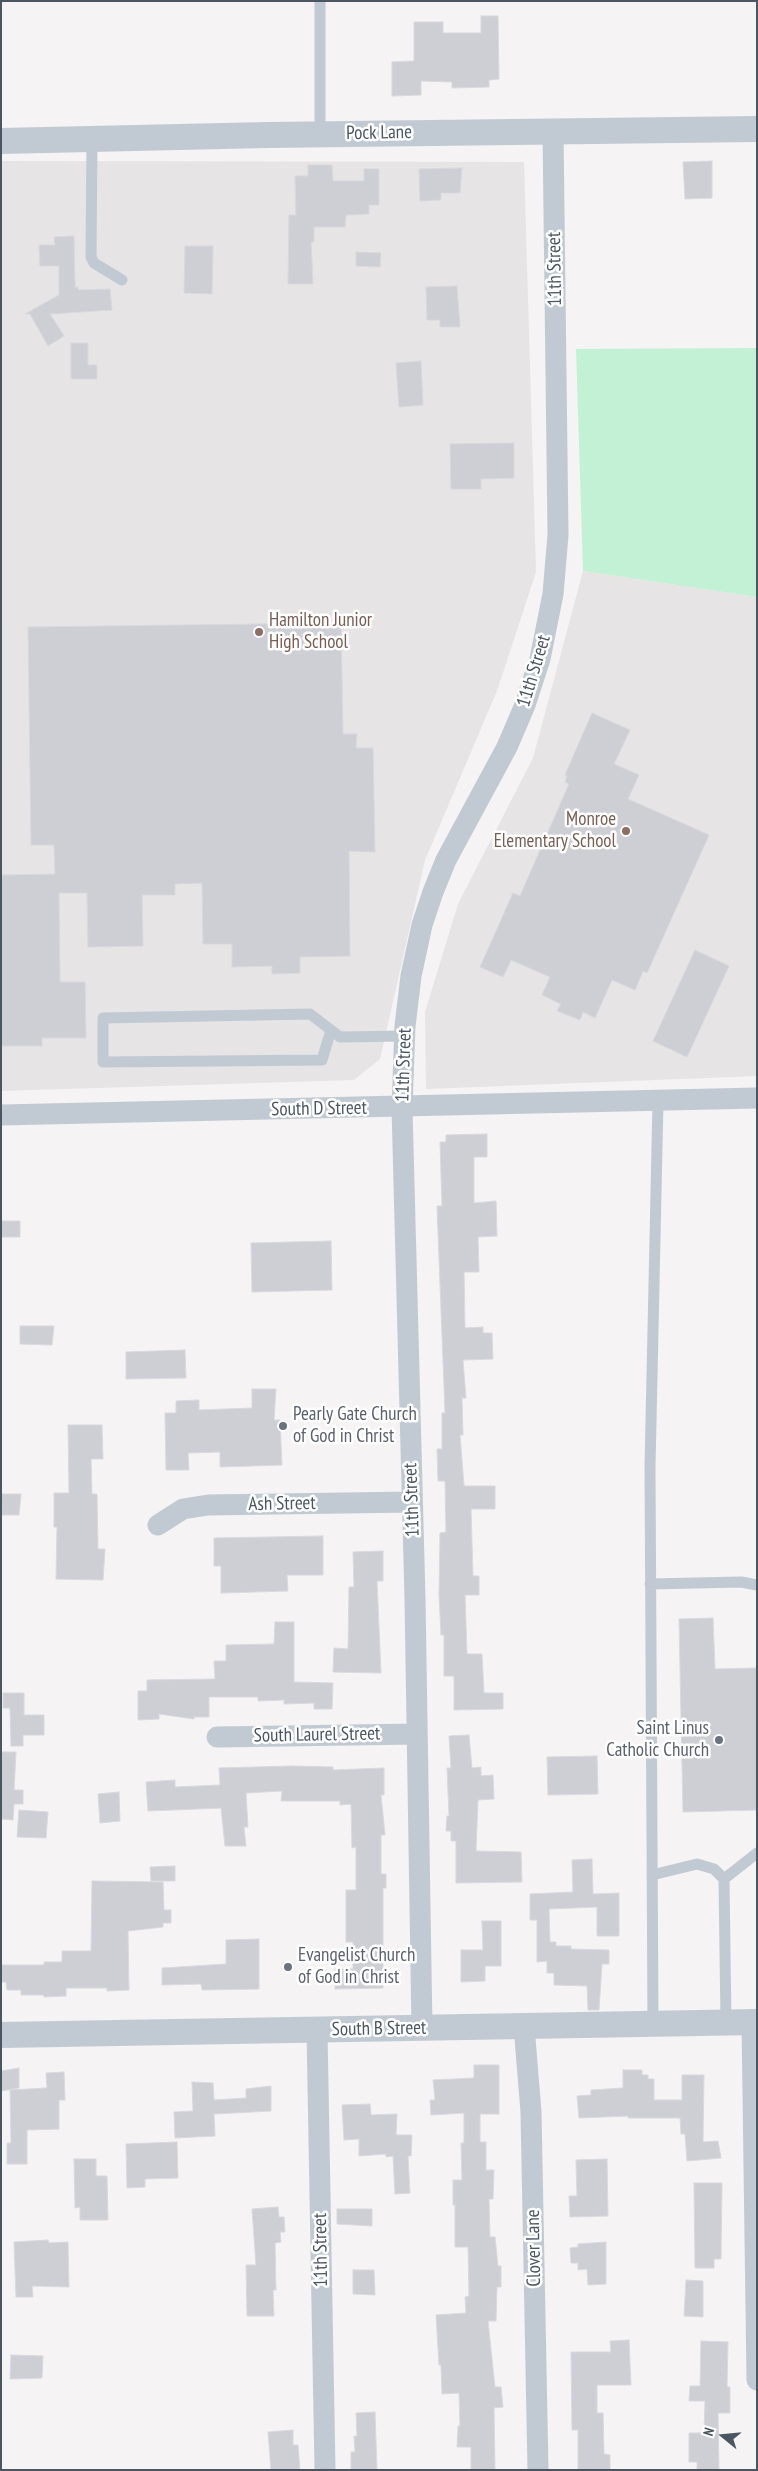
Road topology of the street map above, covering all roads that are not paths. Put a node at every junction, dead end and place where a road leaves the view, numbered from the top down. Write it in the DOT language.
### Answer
graph roads {
  1 [pos="320,1"];
  2 [pos="757,128"];
  3 [pos="553,131"];
  4 [pos="320,134"];
  5 [pos="92,140"];
  6 [pos="1,141"];
  7 [pos="122,280"];
  8 [pos="332,1030"];
  9 [pos="405,1036"];
  10 [pos="757,1098"];
  11 [pos="658,1101"];
  12 [pos="402,1108"];
  13 [pos="1,1115"];
  14 [pos="412,1502"];
  15 [pos="158,1525"];
  16 [pos="650,1584"];
  17 [pos="757,1585"];
  18 [pos="417,1734"];
  19 [pos="217,1738"];
  20 [pos="757,1853"];
  21 [pos="652,1875"];
  22 [pos="724,1879"];
  23 [pos="745,2022"];
  24 [pos="653,2024"];
  25 [pos="524,2026"];
  26 [pos="422,2029"];
  27 [pos="317,2031"];
  28 [pos="1,2035"];
  29 [pos="757,2380"];
  30 [pos="325,2470"];
  31 [pos="538,2470"];
  1 -- 4 [label="lane"];
  2 -- 3 [label="street, Pock Lane"];
  3 -- 4 [label="street, Pock Lane"];
  3 -- 9 [label="street, 11th Street"];
  4 -- 5 [label="street, Pock Lane"];
  5 -- 6 [label="street, Pock Lane"];
  5 -- 7 [label="lane"];
  8 -- 8 [label="lane"];
  8 -- 9 [label="lane"];
  9 -- 12 [label="street, 11th Street"];
  10 -- 11 [label="street, South D Street"];
  11 -- 12 [label="street, South D Street"];
  11 -- 16 [label="lane"];
  12 -- 13 [label="street, South D Street"];
  12 -- 14 [label="street, 11th Street"];
  14 -- 15 [label="street, Ash Street"];
  14 -- 18 [label="street, 11th Street"];
  16 -- 17 [label="lane"];
  16 -- 21 [label="lane"];
  18 -- 19 [label="street, South Laurel Street"];
  18 -- 26 [label="street, 11th Street"];
  20 -- 22 [label="lane"];
  21 -- 22 [label="lane"];
  21 -- 24 [label="lane"];
  22 -- 23 [label="lane"];
  23 -- 24 [label="street, South B Street"];
  23 -- 29 [label="street"];
  24 -- 25 [label="street, South B Street"];
  25 -- 26 [label="street, South B Street"];
  25 -- 31 [label="street, Clover Lane"];
  26 -- 27 [label="street, South B Street"];
  27 -- 28 [label="street, South B Street"];
  27 -- 30 [label="street, 11th Street"];
}
